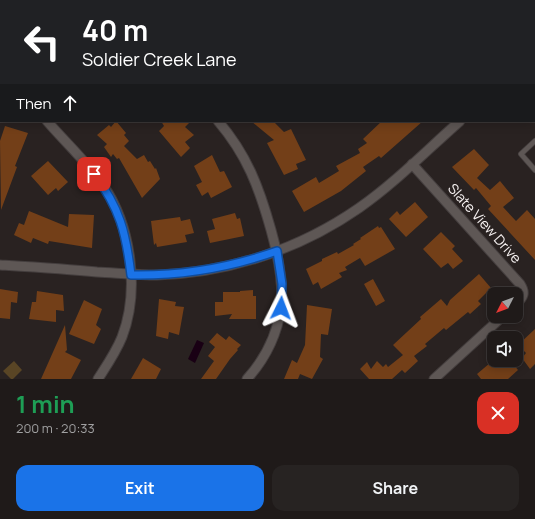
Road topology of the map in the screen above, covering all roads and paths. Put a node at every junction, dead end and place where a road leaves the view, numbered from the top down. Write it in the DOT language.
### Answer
graph roads {
  1 [pos="48,122"];
  2 [pos="219,122"];
  3 [pos="459,122"];
  4 [pos="535,141"];
  5 [pos="412,164"];
  6 [pos="535,170"];
  7 [pos="277,251"];
  8 [pos="0,265"];
  9 [pos="131,275"];
  10 [pos="521,287"];
  11 [pos="495,323"];
  12 [pos="98,379"];
  13 [pos="247,379"];
  14 [pos="434,379"];
  1 -- 9 [label="street"];
  2 -- 7 [label="street"];
  3 -- 5 [label="street"];
  4 -- 6 [label="lane"];
  5 -- 7 [label="street"];
  5 -- 10 [label="street, Slate View Drive"];
  7 -- 9 [label="street"];
  7 -- 13 [label="street"];
  8 -- 9 [label="street"];
  9 -- 12 [label="street"];
  11 -- 14 [label="street"];
}
